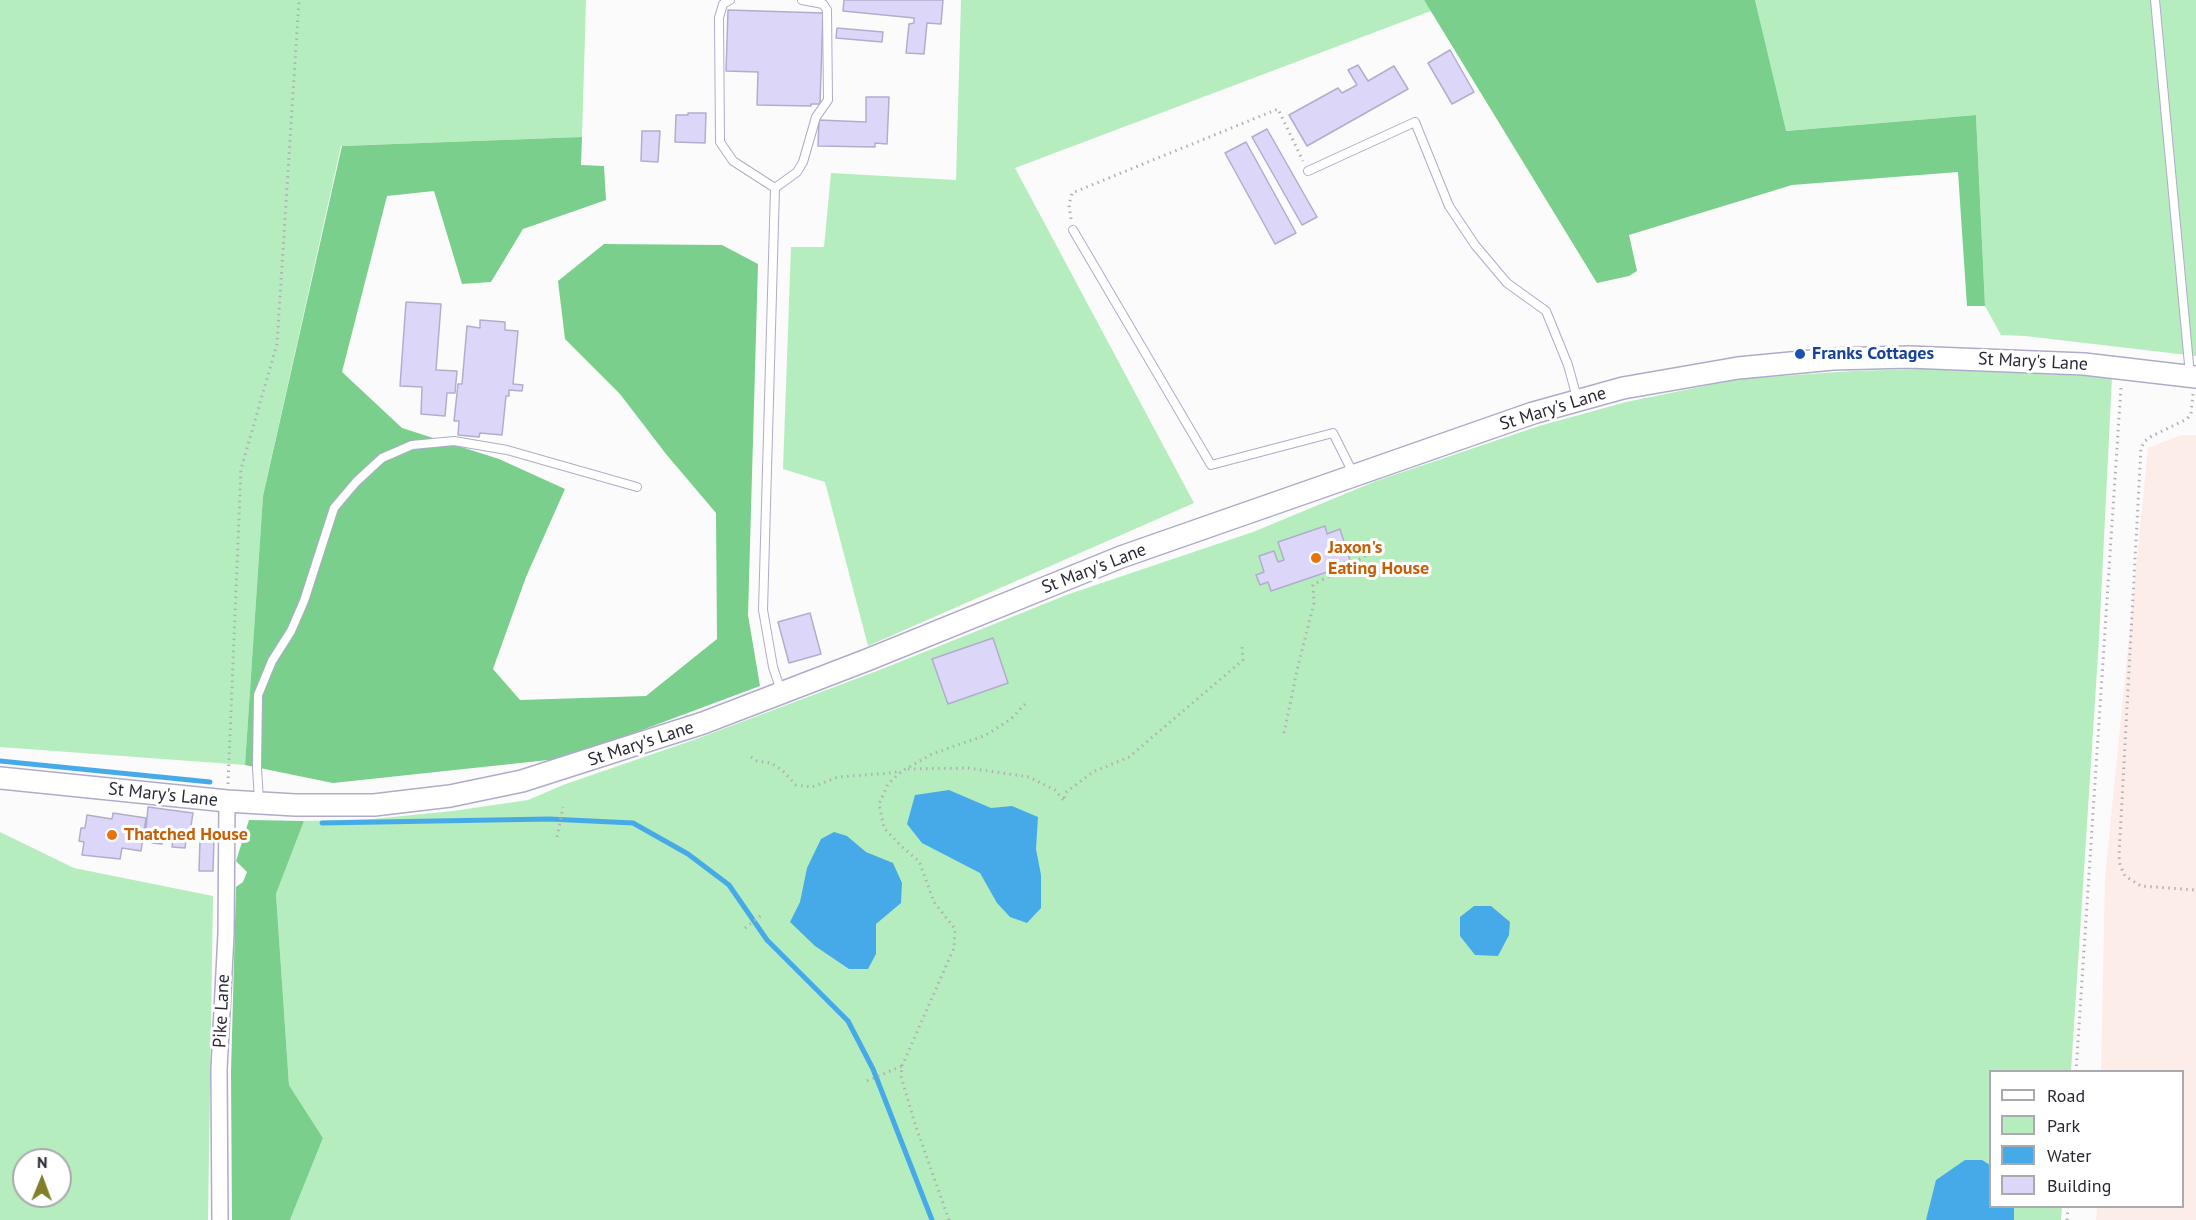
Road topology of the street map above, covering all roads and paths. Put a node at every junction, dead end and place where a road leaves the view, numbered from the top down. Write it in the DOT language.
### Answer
graph roads {
  1 [pos="299,0"];
  2 [pos="730,0"];
  3 [pos="802,0"];
  4 [pos="2155,0"];
  5 [pos="1308,171"];
  6 [pos="775,188"];
  7 [pos="1073,230"];
  8 [pos="2123,368"];
  9 [pos="2194,377"];
  10 [pos="1577,400"];
  11 [pos="1354,477"];
  12 [pos="637,487"];
  13 [pos="1380,548"];
  14 [pos="1242,647"];
  15 [pos="782,693"];
  16 [pos="1026,703"];
  17 [pos="1284,733"];
  18 [pos="751,757"];
  19 [pos="902,771"];
  20 [pos="0,778"];
  21 [pos="227,801"];
  22 [pos="259,803"];
  23 [pos="563,807"];
  24 [pos="557,837"];
  25 [pos="2196,890"];
  26 [pos="762,915"];
  27 [pos="745,928"];
  28 [pos="902,1066"];
  29 [pos="2076,1070"];
  30 [pos="867,1082"];
  31 [pos="220,1220"];
  32 [pos="948,1220"];
  1 -- 21 [label="path"];
  2 -- 6 [label="lane"];
  3 -- 6 [label="lane"];
  4 -- 9 [label="lane"];
  5 -- 7 [label="path"];
  5 -- 10 [label="lane"];
  6 -- 15 [label="lane"];
  7 -- 11 [label="lane"];
  8 -- 9 [label="main road, St Mary's Lane"];
  8 -- 10 [label="main road, St Mary's Lane"];
  8 -- 29 [label="path"];
  9 -- 25 [label="path"];
  10 -- 11 [label="main road, St Mary's Lane"];
  11 -- 15 [label="main road, St Mary's Lane"];
  12 -- 22 [label="lane"];
  13 -- 17 [label="path"];
  14 -- 19 [label="path"];
  15 -- 22 [label="main road, St Mary's Lane"];
  16 -- 19 [label="path"];
  18 -- 19 [label="path"];
  19 -- 28 [label="path"];
  20 -- 21 [label="main road, St Mary's Lane"];
  21 -- 22 [label="main road, St Mary's Lane"];
  21 -- 31 [label="street, Pike Lane"];
  23 -- 24 [label="path"];
  26 -- 27 [label="path"];
  28 -- 30 [label="path"];
  28 -- 32 [label="path"];
}
